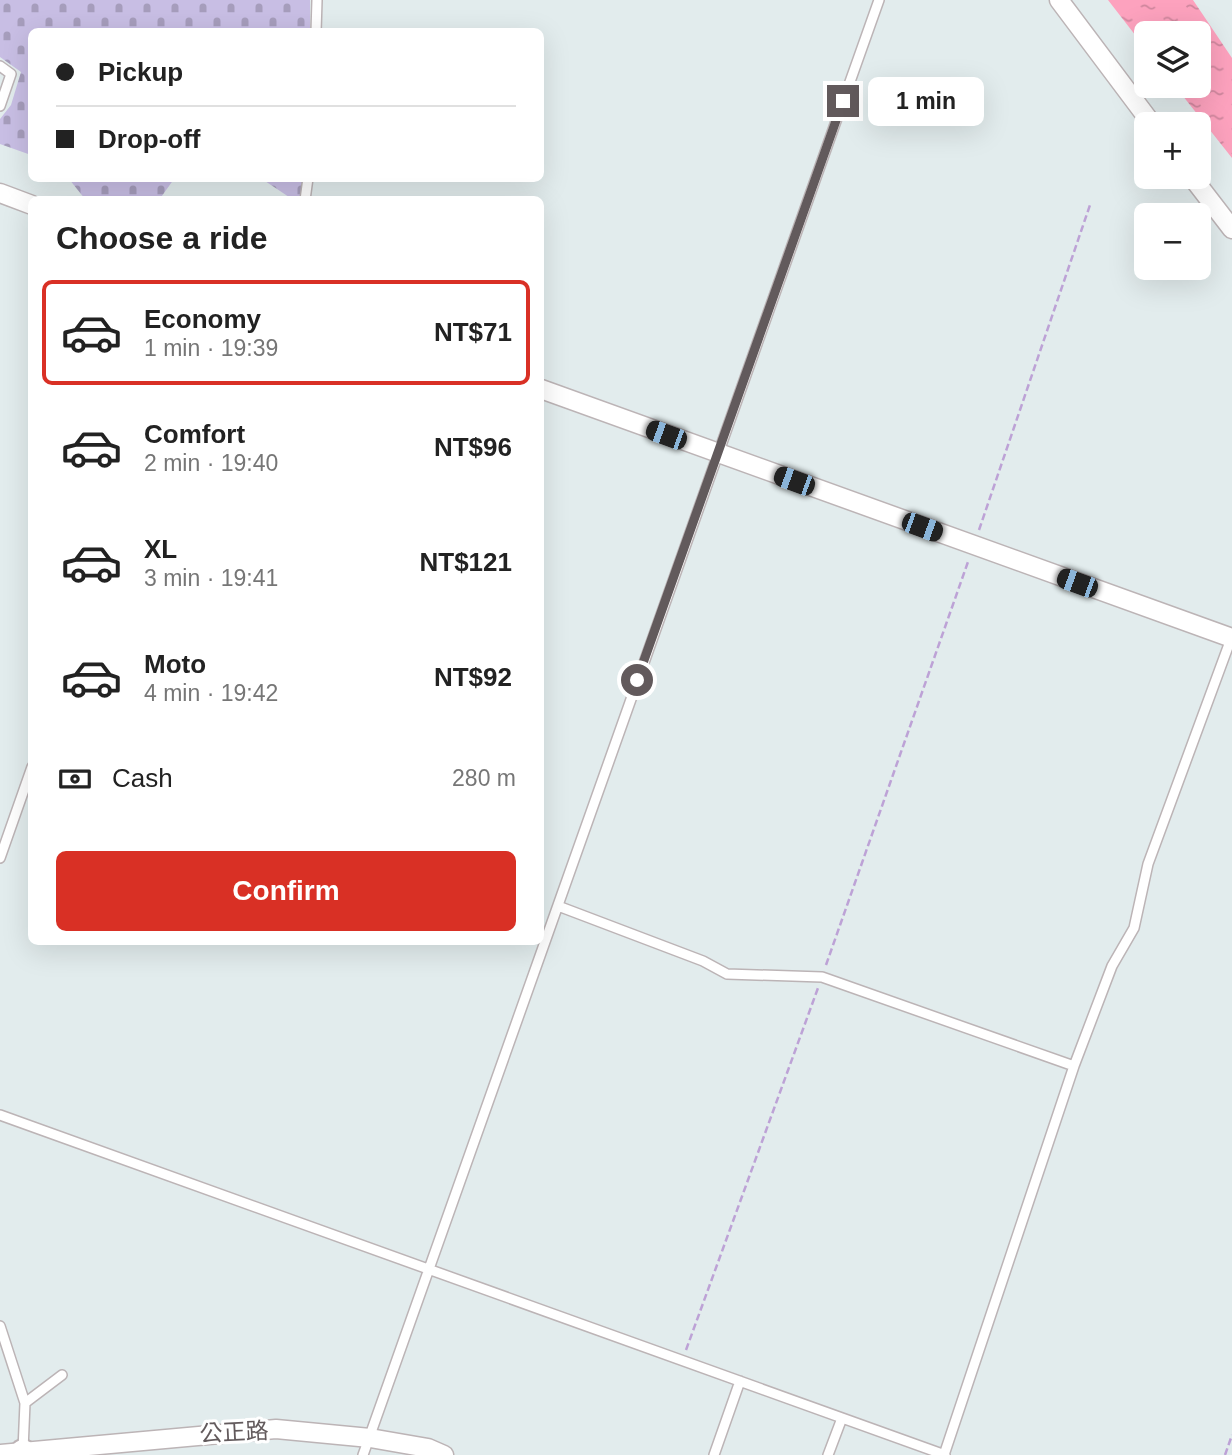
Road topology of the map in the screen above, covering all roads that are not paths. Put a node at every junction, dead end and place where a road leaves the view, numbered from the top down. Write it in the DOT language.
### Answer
graph roads {
  1 [pos="317,0"];
  2 [pos="879,0"];
  3 [pos="1059,0"];
  4 [pos="316,28"];
  5 [pos="0,66"];
  6 [pos="0,106"];
  7 [pos="1143,112"];
  8 [pos="1201,189"];
  9 [pos="0,193"];
  10 [pos="28,204"];
  11 [pos="1232,229"];
  12 [pos="544,390"];
  13 [pos="716,454"];
  14 [pos="1232,637"];
  15 [pos="28,778"];
  16 [pos="0,858"];
  17 [pos="558,906"];
  18 [pos="1074,1066"];
  19 [pos="0,1115"];
  20 [pos="428,1271"];
  21 [pos="0,1326"];
  22 [pos="62,1375"];
  23 [pos="740,1381"];
  24 [pos="25,1403"];
  25 [pos="842,1418"];
  26 [pos="366,1447"];
  27 [pos="15,1454"];
  28 [pos="444,1455"];
  29 [pos="714,1455"];
  30 [pos="828,1455"];
  31 [pos="944,1455"];
  1 -- 4 [label="lane"];
  2 -- 13 [label="lane"];
  3 -- 7 [label="street"];
  5 -- 6 [label="lane"];
  8 -- 11 [label="street"];
  9 -- 10 [label="street"];
  12 -- 13 [label="street"];
  13 -- 14 [label="street"];
  13 -- 17 [label="lane"];
  14 -- 18 [label="lane"];
  15 -- 16 [label="lane"];
  17 -- 18 [label="lane"];
  17 -- 20 [label="lane"];
  18 -- 31 [label="lane"];
  19 -- 20 [label="lane"];
  20 -- 23 [label="lane"];
  20 -- 26 [label="lane"];
  21 -- 24 [label="lane"];
  22 -- 24 [label="lane"];
  23 -- 25 [label="lane"];
  23 -- 29 [label="lane"];
  24 -- 27 [label="lane"];
  25 -- 30 [label="lane"];
  25 -- 31 [label="lane"];
  26 -- 27 [label="street, 公正路"];
  26 -- 28 [label="street, 公正路"];
}
